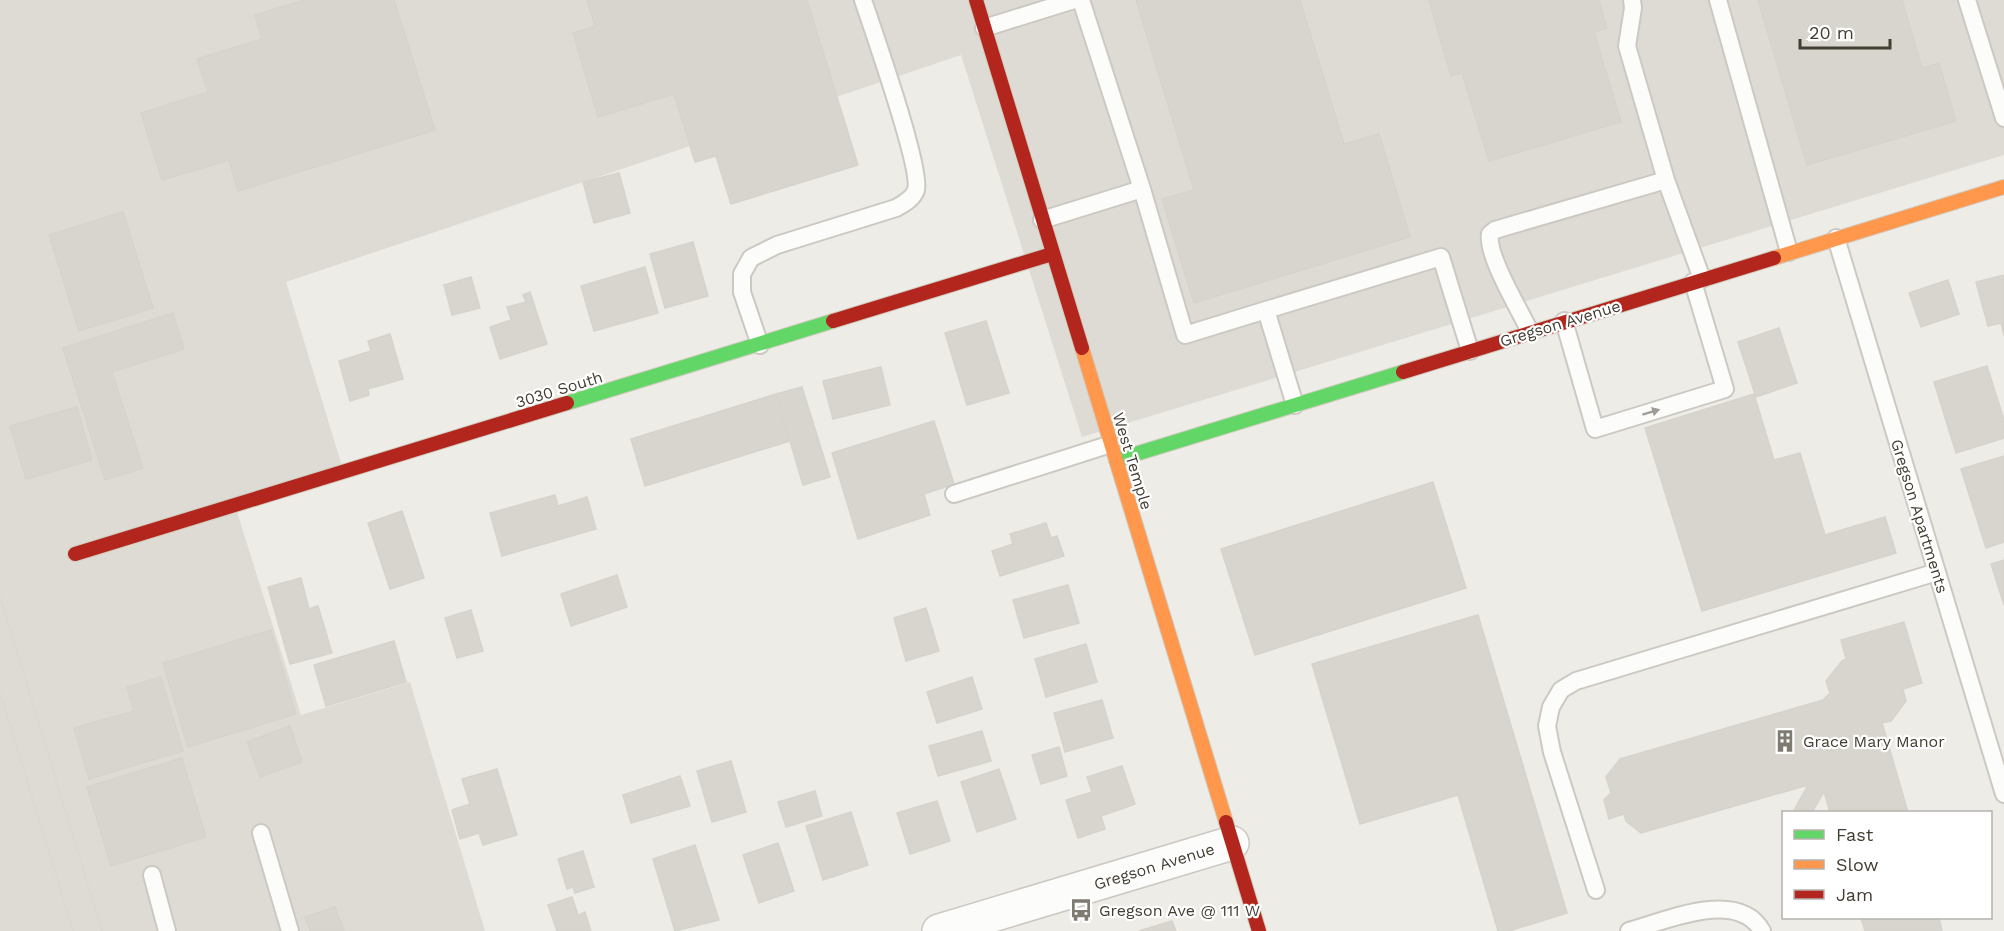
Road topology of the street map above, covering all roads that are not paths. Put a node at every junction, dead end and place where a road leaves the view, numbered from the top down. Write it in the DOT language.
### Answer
graph roads {
  1 [pos="863,0"];
  2 [pos="976,0"];
  3 [pos="1074,0"];
  4 [pos="1082,0"];
  5 [pos="1632,0"];
  6 [pos="1718,0"];
  7 [pos="1967,0"];
  8 [pos="984,28"];
  9 [pos="2004,118"];
  10 [pos="1666,180"];
  11 [pos="2004,187"];
  12 [pos="1142,189"];
  13 [pos="1042,220"];
  14 [pos="1836,238"];
  15 [pos="1789,252"];
  16 [pos="1052,254"];
  17 [pos="1697,281"];
  18 [pos="1266,310"];
  19 [pos="1564,321"];
  20 [pos="1530,333"];
  21 [pos="760,345"];
  22 [pos="1470,351"];
  23 [pos="1295,405"];
  24 [pos="1114,452"];
  25 [pos="954,495"];
  26 [pos="75,554"];
  27 [pos="1937,572"];
  28 [pos="2004,794"];
  29 [pos="261,833"];
  30 [pos="1232,843"];
  31 [pos="152,875"];
  32 [pos="1596,890"];
  33 [pos="167,931"];
  34 [pos="290,931"];
  35 [pos="939,931"];
  36 [pos="1259,931"];
  37 [pos="1629,931"];
  38 [pos="1762,931"];
  1 -- 21 [label="lane"];
  2 -- 8 [label="street, West Temple"];
  3 -- 8 [label="lane"];
  4 -- 12 [label="lane"];
  5 -- 10 [label="lane"];
  6 -- 15 [label="lane"];
  7 -- 9 [label="lane"];
  8 -- 13 [label="street, West Temple"];
  10 -- 17 [label="lane"];
  10 -- 20 [label="lane"];
  11 -- 14 [label="street, Gregson Avenue"];
  12 -- 13 [label="lane"];
  12 -- 18 [label="lane"];
  13 -- 16 [label="street, West Temple"];
  14 -- 15 [label="street, Gregson Avenue"];
  14 -- 27 [label="lane, Gregson Apartments"];
  15 -- 17 [label="street, Gregson Avenue"];
  16 -- 21 [label="street, 3030 South"];
  16 -- 24 [label="street, West Temple"];
  17 -- 19 [label="street, Gregson Avenue"];
  19 -- 17 [label="lane, one-way"];
  18 -- 22 [label="lane"];
  18 -- 23 [label="lane"];
  19 -- 20 [label="street, Gregson Avenue"];
  20 -- 22 [label="street, Gregson Avenue"];
  21 -- 26 [label="street, 3030 South"];
  22 -- 23 [label="street, Gregson Avenue"];
  23 -- 24 [label="street, Gregson Avenue"];
  24 -- 25 [label="lane"];
  24 -- 30 [label="street, West Temple"];
  27 -- 28 [label="lane, Gregson Apartments"];
  27 -- 32 [label="lane"];
  29 -- 34 [label="lane"];
  30 -- 35 [label="street, Gregson Avenue"];
  30 -- 36 [label="street, West Temple"];
  31 -- 33 [label="lane"];
  37 -- 38 [label="lane"];
}
